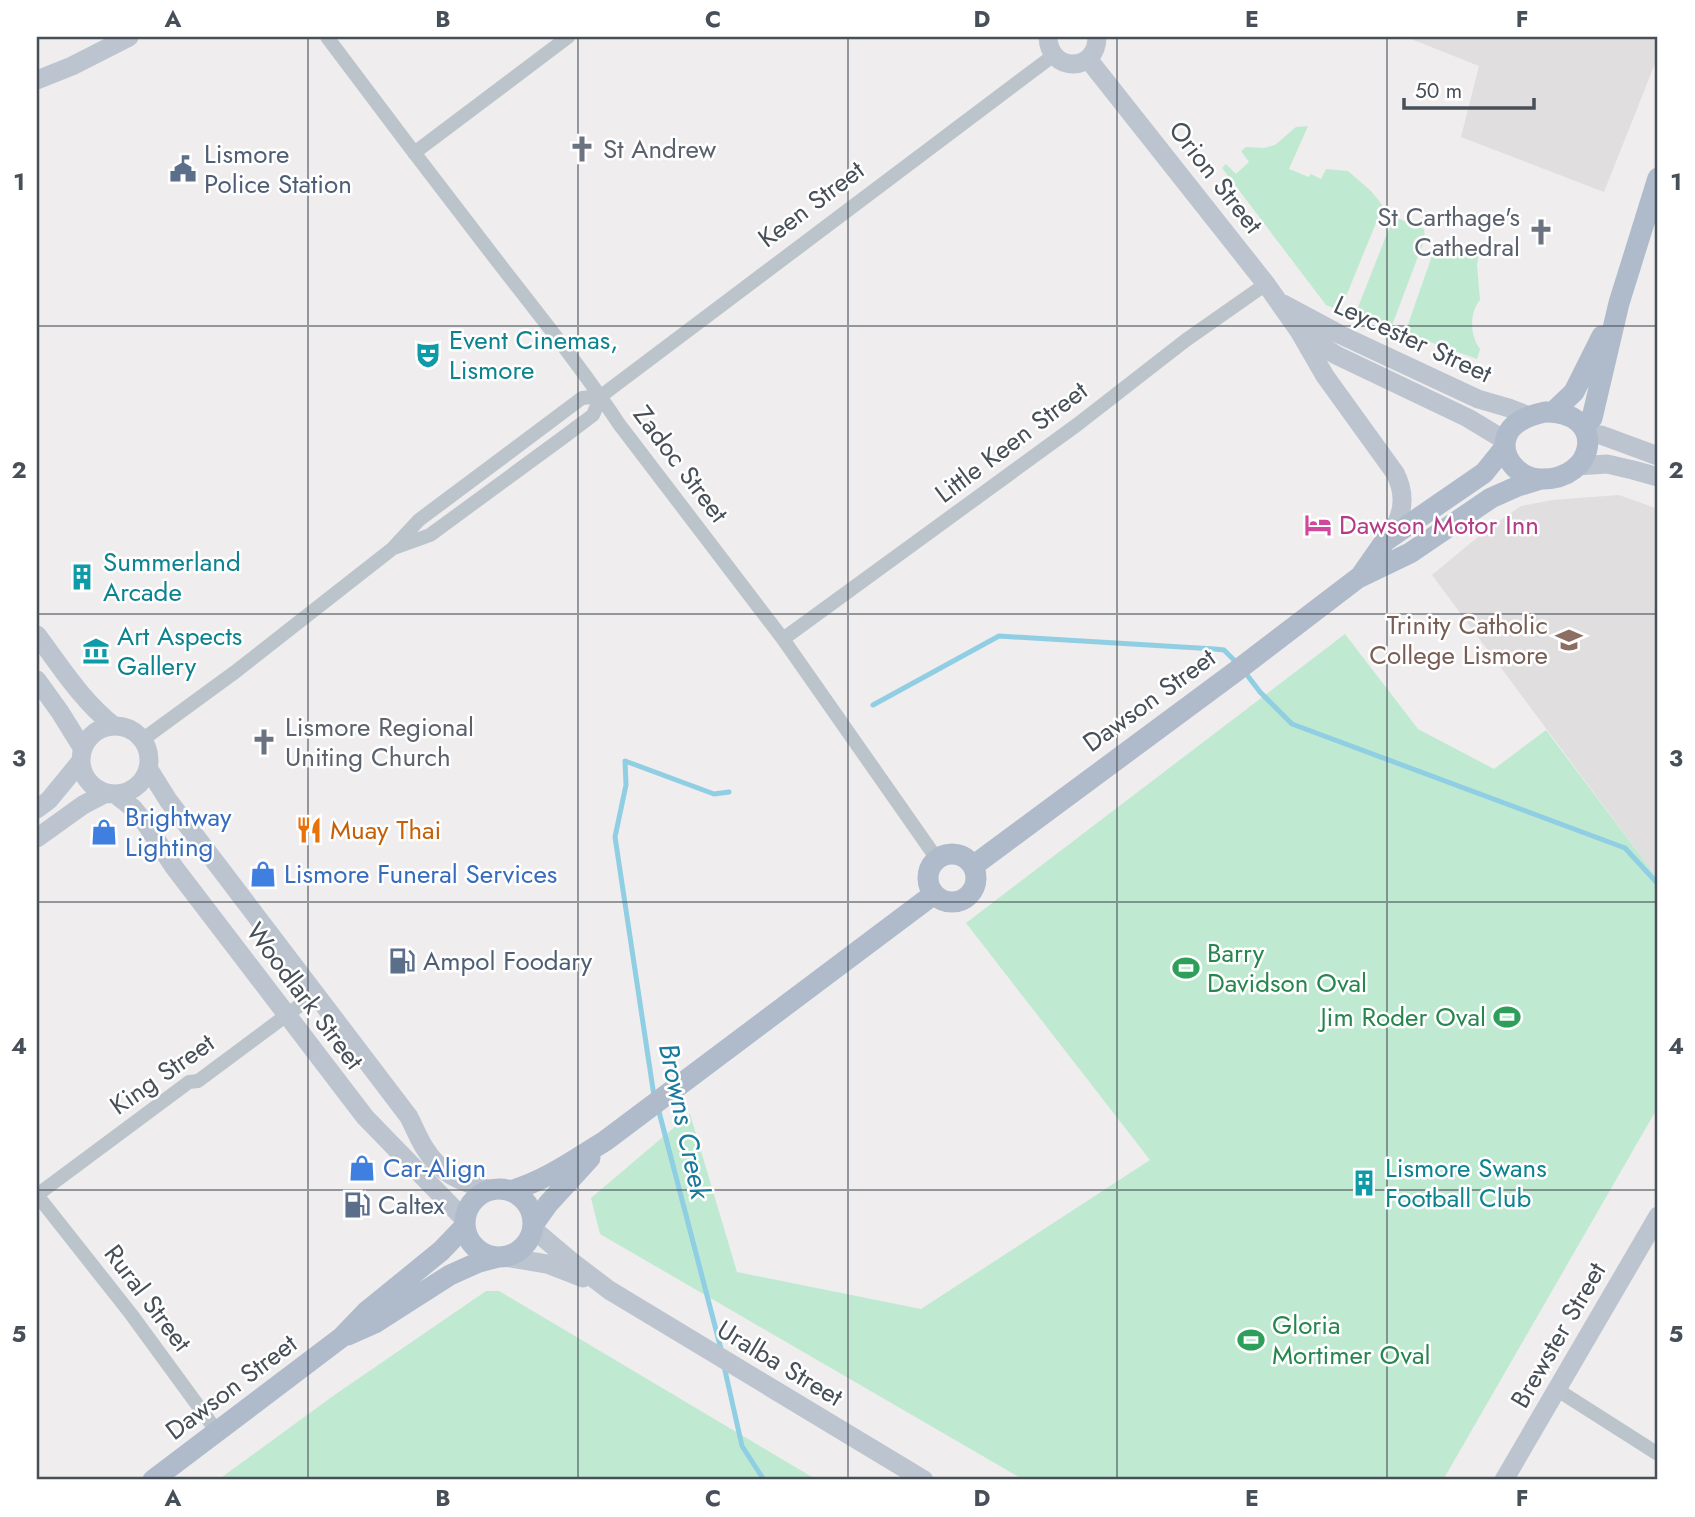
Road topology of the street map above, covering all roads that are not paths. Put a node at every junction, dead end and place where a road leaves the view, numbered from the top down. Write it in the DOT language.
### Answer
graph roads {
  1 [pos="130,37"];
  2 [pos="327,37"];
  3 [pos="568,37"];
  4 [pos="1097,37"];
  5 [pos="1051,46"];
  6 [pos="1088,59"];
  7 [pos="72,66"];
  8 [pos="37,80"];
  9 [pos="37,90"];
  10 [pos="414,153"];
  11 [pos="1658,178"];
  12 [pos="1266,284"];
  13 [pos="1279,301"];
  14 [pos="1619,303"];
  15 [pos="1299,331"];
  16 [pos="601,396"];
  17 [pos="1553,412"];
  18 [pos="1529,416"];
  19 [pos="1586,431"];
  20 [pos="1506,444"];
  21 [pos="1658,456"];
  22 [pos="1577,466"];
  23 [pos="1658,477"];
  24 [pos="1541,479"];
  25 [pos="1385,541"];
  26 [pos="1358,578"];
  27 [pos="37,635"];
  28 [pos="783,639"];
  29 [pos="37,680"];
  30 [pos="114,726"];
  31 [pos="142,740"];
  32 [pos="82,755"];
  33 [pos="148,768"];
  34 [pos="111,793"];
  35 [pos="37,809"];
  36 [pos="37,838"];
  37 [pos="937,859"];
  38 [pos="973,866"];
  39 [pos="934,894"];
  40 [pos="315,994"];
  41 [pos="287,1015"];
  42 [pos="605,1141"];
  43 [pos="501,1191"];
  44 [pos="37,1195"];
  45 [pos="1658,1216"];
  46 [pos="465,1223"];
  47 [pos="533,1227"];
  48 [pos="501,1257"];
  49 [pos="610,1290"];
  50 [pos="342,1337"];
  51 [pos="1556,1389"];
  52 [pos="218,1433"];
  53 [pos="1658,1454"];
  54 [pos="153,1480"];
  55 [pos="924,1480"];
  56 [pos="1504,1480"];
  1 -- 7 [label="main road"];
  2 -- 10 [label="street, Zadoc Street"];
  3 -- 10 [label="street"];
  4 -- 6 [label="main road"];
  5 -- 6 [label="main road"];
  5 -- 16 [label="street, Keen Street"];
  6 -- 12 [label="main road, Orion Street"];
  7 -- 8 [label="main road"];
  7 -- 9 [label="main road"];
  10 -- 16 [label="street, Zadoc Street"];
  11 -- 14 [label="main road"];
  12 -- 13 [label="main road, Orion Street"];
  12 -- 28 [label="street, Little Keen Street"];
  13 -- 15 [label="main road, Orion Street"];
  13 -- 18 [label="main road, Leycester Street"];
  14 -- 17 [label="main road"];
  14 -- 19 [label="main road"];
  15 -- 20 [label="main road, Orion Street"];
  15 -- 25 [label="main road, Orion Street"];
  16 -- 28 [label="street, Zadoc Street"];
  16 -- 31 [label="street, Keen Street"];
  17 -- 18 [label="main road"];
  17 -- 19 [label="main road"];
  18 -- 20 [label="main road"];
  19 -- 21 [label="main road"];
  19 -- 22 [label="main road"];
  20 -- 24 [label="main road"];
  20 -- 25 [label="main road, Dawson Street"];
  22 -- 23 [label="main road"];
  22 -- 24 [label="main road"];
  24 -- 26 [label="main road, Dawson Street"];
  25 -- 26 [label="main road, Dawson Street"];
  26 -- 38 [label="main road, Dawson Street"];
  27 -- 30 [label="main road"];
  28 -- 37 [label="street, Zadoc Street"];
  29 -- 32 [label="main road"];
  30 -- 31 [label="main road"];
  30 -- 32 [label="main road"];
  31 -- 33 [label="main road"];
  32 -- 34 [label="main road"];
  32 -- 35 [label="main road"];
  33 -- 34 [label="main road"];
  33 -- 40 [label="main road, Woodlark Street"];
  34 -- 36 [label="main road"];
  34 -- 41 [label="main road, Woodlark Street"];
  37 -- 38 [label="main road"];
  37 -- 39 [label="main road"];
  38 -- 39 [label="main road"];
  39 -- 42 [label="main road"];
  40 -- 41 [label="street, King Street"];
  40 -- 43 [label="main road, Woodlark Street"];
  41 -- 44 [label="street, King Street"];
  41 -- 46 [label="main road, Woodlark Street"];
  42 -- 43 [label="main road"];
  42 -- 47 [label="main road"];
  43 -- 46 [label="main road"];
  43 -- 47 [label="main road"];
  44 -- 52 [label="street, Rural Street"];
  45 -- 51 [label="main road, Brewster Street"];
  46 -- 48 [label="main road"];
  46 -- 50 [label="main road, Dawson Street"];
  47 -- 48 [label="main road"];
  47 -- 49 [label="main road, Uralba Street"];
  48 -- 49 [label="main road, Uralba Street"];
  48 -- 50 [label="main road, Dawson Street"];
  49 -- 55 [label="main road, Uralba Street"];
  50 -- 52 [label="main road, Dawson Street"];
  51 -- 53 [label="street"];
  51 -- 56 [label="main road, Brewster Street"];
  52 -- 54 [label="main road, Dawson Street"];
}
